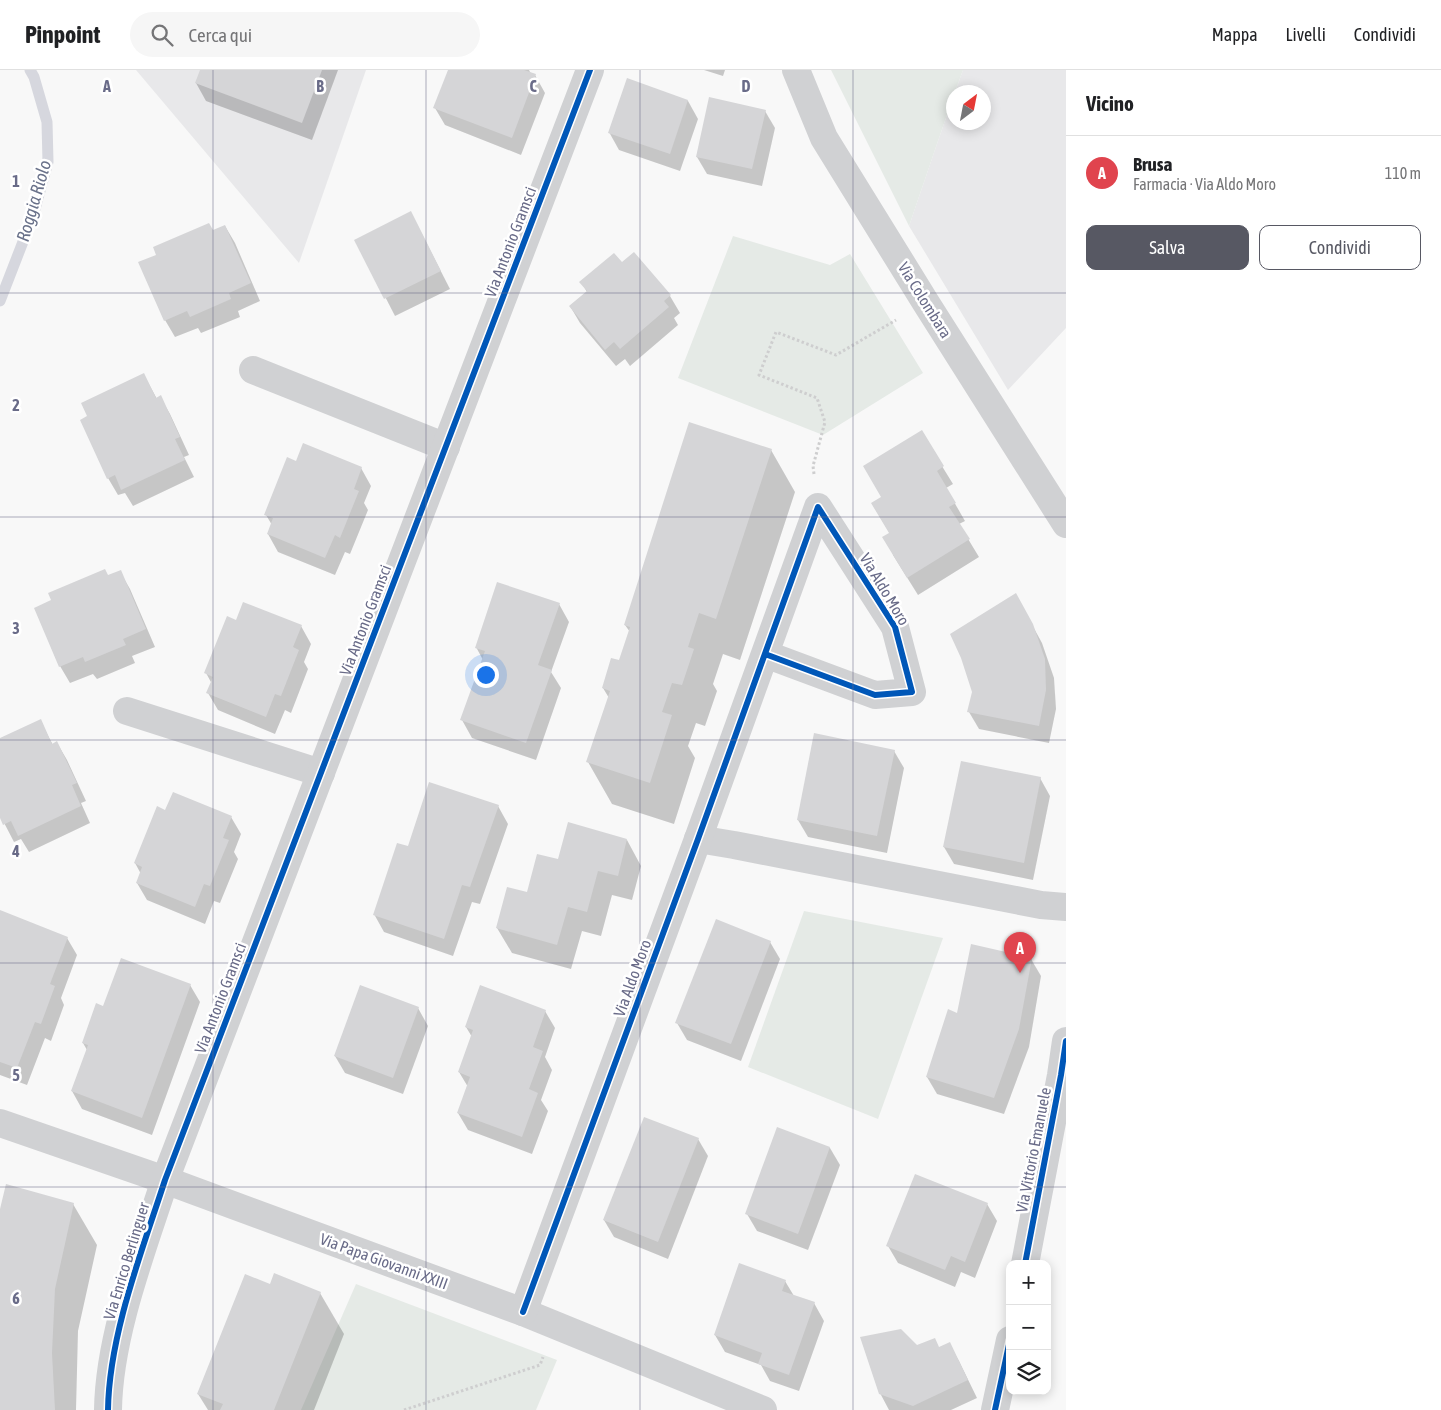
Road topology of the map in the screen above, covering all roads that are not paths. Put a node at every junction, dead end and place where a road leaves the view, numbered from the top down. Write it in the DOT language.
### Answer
graph roads {
  1 [pos="590,70"];
  2 [pos="796,70"];
  3 [pos="253,370"];
  4 [pos="446,447"];
  5 [pos="1066,524"];
  6 [pos="765,654"];
  7 [pos="127,711"];
  8 [pos="321,774"];
  9 [pos="698,839"];
  10 [pos="1066,907"];
  11 [pos="1066,1041"];
  12 [pos="0,1123"];
  13 [pos="165,1180"];
  14 [pos="1025,1260"];
  15 [pos="523,1312"];
  16 [pos="1008,1350"];
  17 [pos="108,1410"];
  18 [pos="763,1410"];
  19 [pos="996,1410"];
  1 -- 4 [label="street, Via Antonio Gramsci"];
  2 -- 5 [label="street, Via Colombara"];
  3 -- 4 [label="street"];
  4 -- 8 [label="street, Via Antonio Gramsci"];
  6 -- 6 [label="street, Via Aldo Moro"];
  6 -- 9 [label="street, Via Aldo Moro"];
  7 -- 8 [label="street"];
  8 -- 13 [label="street, Via Antonio Gramsci"];
  9 -- 10 [label="street"];
  9 -- 15 [label="street, Via Aldo Moro"];
  11 -- 14 [label="street, Via Vittorio Emanuele"];
  12 -- 13 [label="street, Via Papa Giovanni XXIII"];
  13 -- 15 [label="street, Via Papa Giovanni XXIII"];
  13 -- 17 [label="street, Via Enrico Berlinguer"];
  15 -- 18 [label="street, Via Papa Giovanni XXIII"];
  16 -- 19 [label="street"];
}
